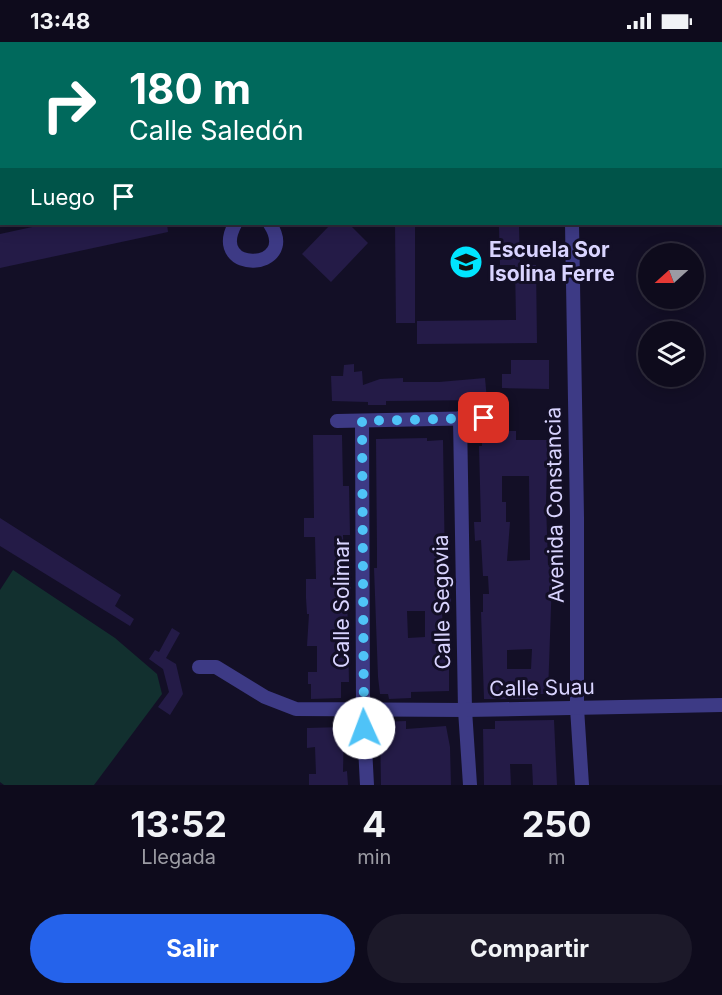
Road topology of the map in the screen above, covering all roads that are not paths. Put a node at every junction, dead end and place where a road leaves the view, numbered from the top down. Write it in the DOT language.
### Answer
graph roads {
  1 [pos="234,225"];
  2 [pos="271,225"];
  3 [pos="286,225"];
  4 [pos="572,225"];
  5 [pos="276,244"];
  6 [pos="460,418"];
  7 [pos="484,418"];
  8 [pos="337,421"];
  9 [pos="362,421"];
  10 [pos="199,667"];
  11 [pos="722,705"];
  12 [pos="577,708"];
  13 [pos="363,709"];
  14 [pos="465,710"];
  15 [pos="367,785"];
  16 [pos="470,785"];
  17 [pos="582,785"];
  1 -- 5 [label="street"];
  2 -- 5 [label="street"];
  3 -- 5 [label="street"];
  4 -- 12 [label="street, Avenida Constancia"];
  6 -- 7 [label="street"];
  6 -- 9 [label="street"];
  6 -- 14 [label="street, Calle Segovia"];
  8 -- 9 [label="street"];
  9 -- 13 [label="street, Calle Solimar"];
  10 -- 13 [label="street, Calle Suau"];
  11 -- 12 [label="street, Calle Suau"];
  12 -- 14 [label="street, Calle Suau"];
  12 -- 17 [label="street, Avenida Constancia"];
  13 -- 14 [label="street, Calle Suau"];
  13 -- 15 [label="street, Calle Solimar"];
  14 -- 16 [label="street, Calle Segovia"];
}
